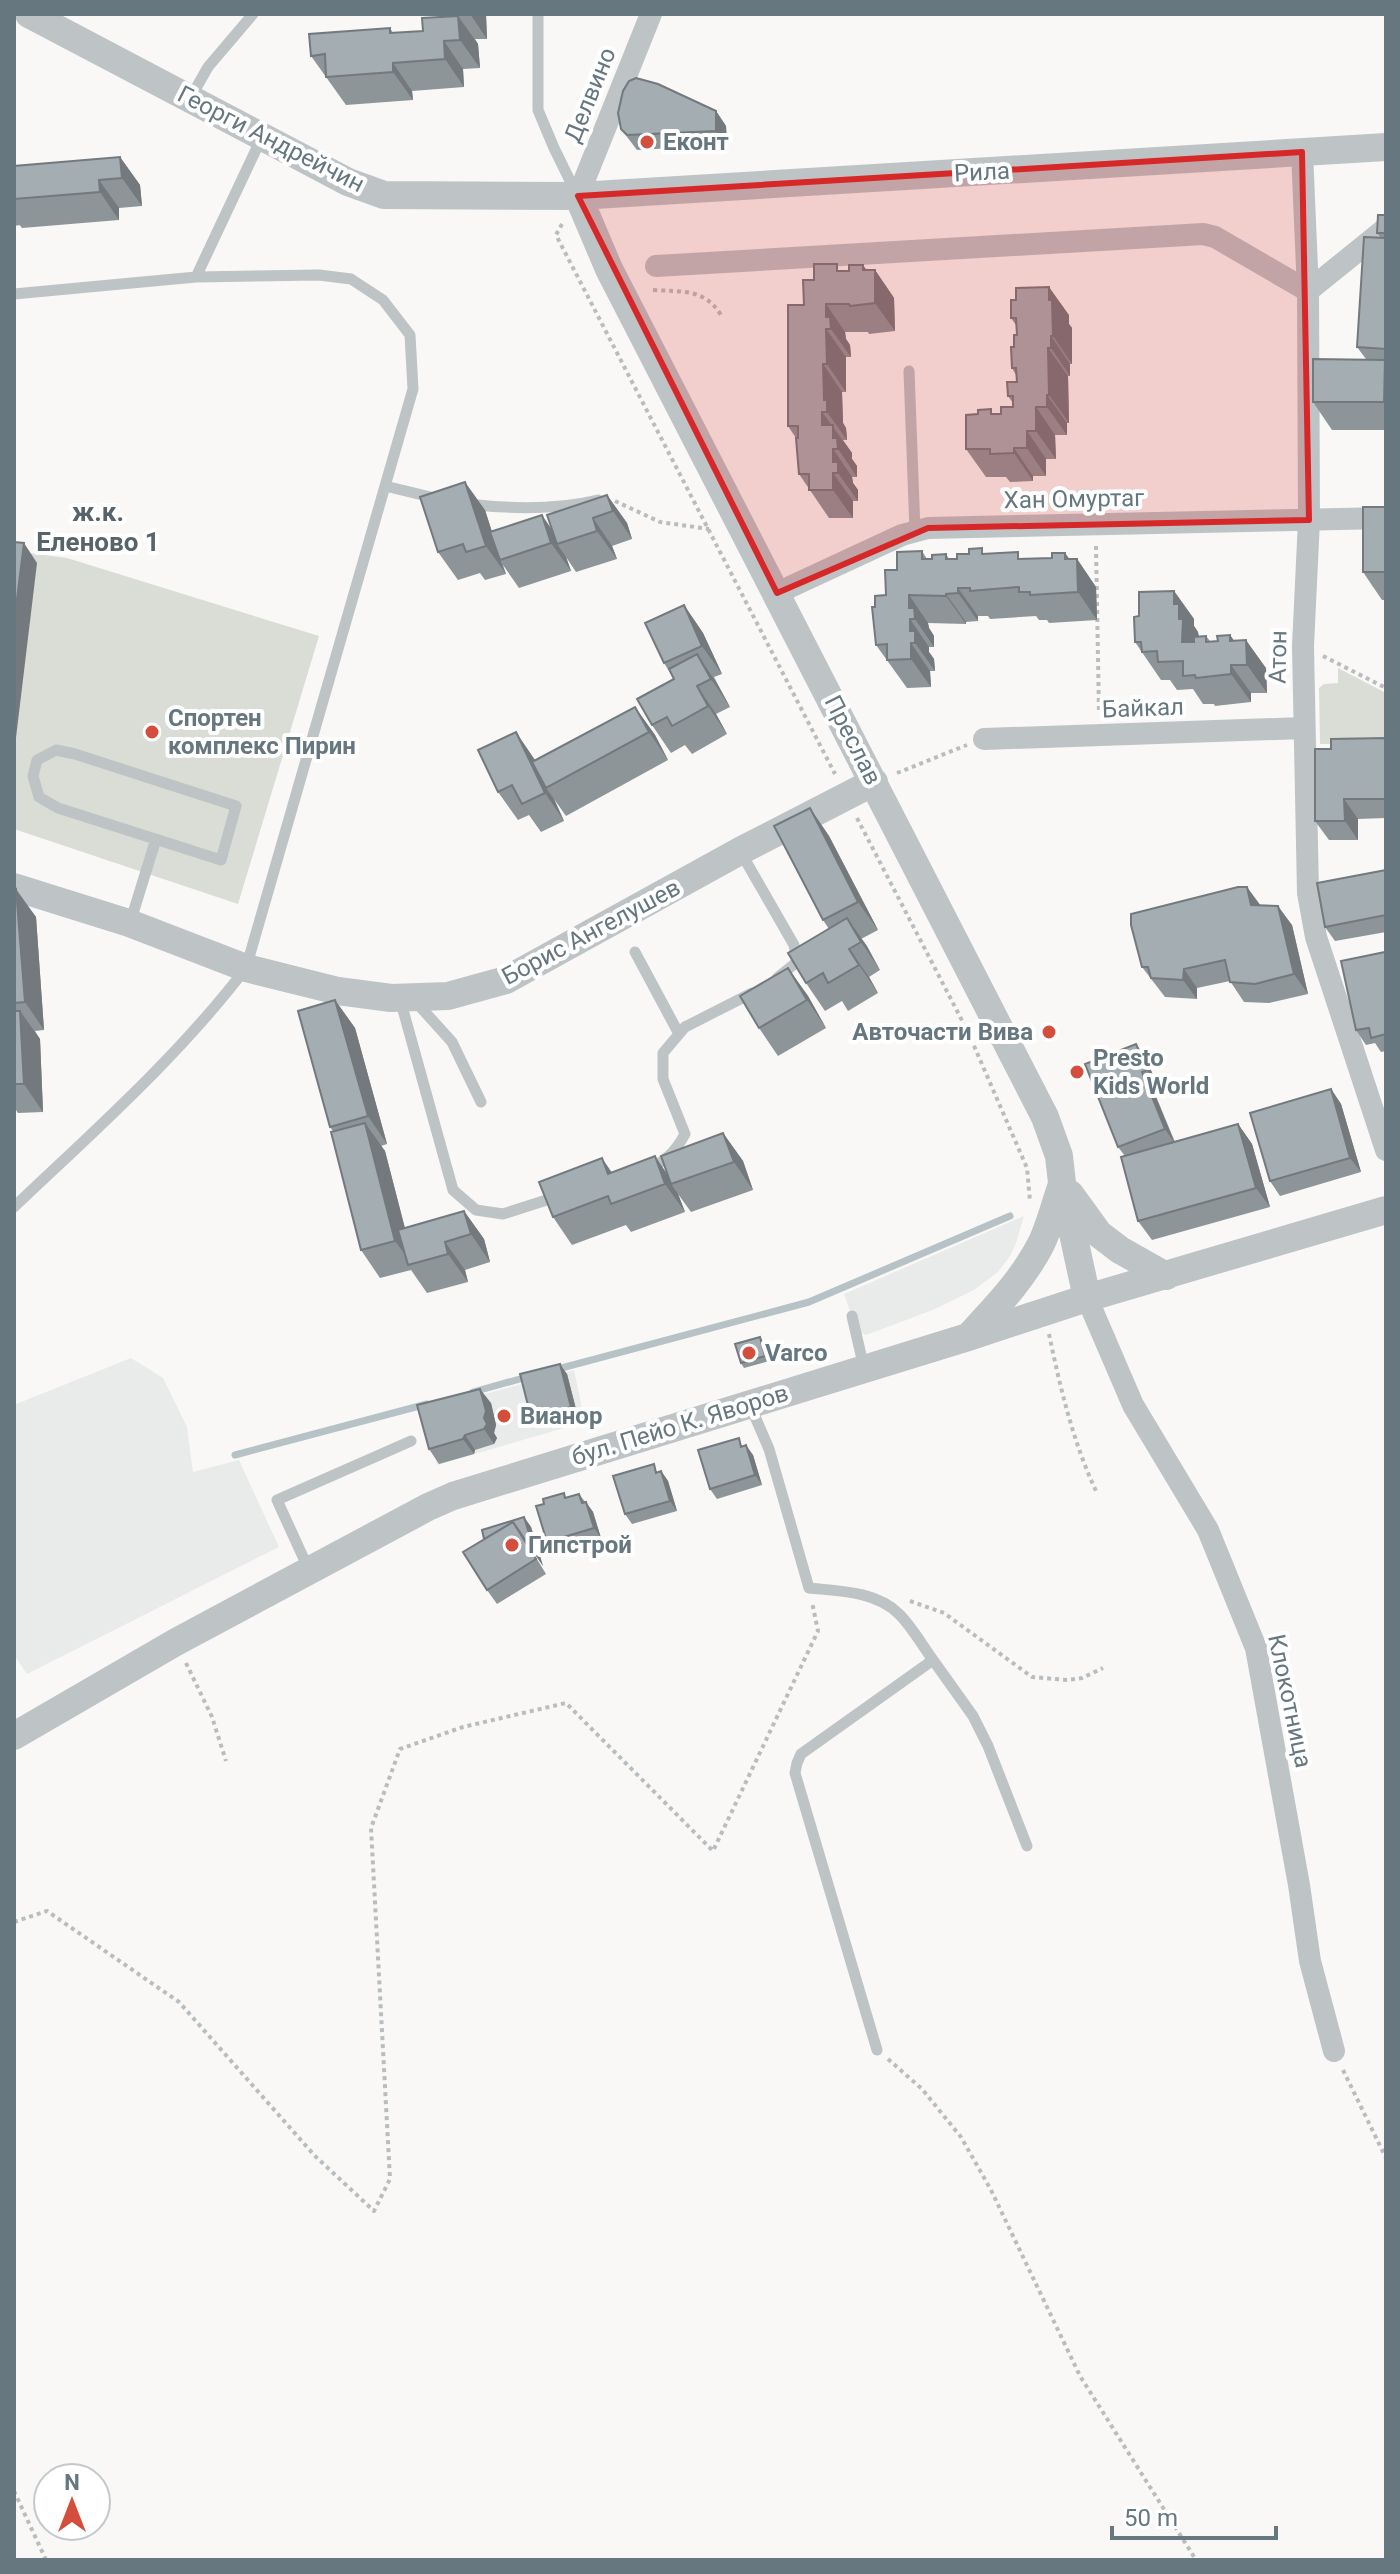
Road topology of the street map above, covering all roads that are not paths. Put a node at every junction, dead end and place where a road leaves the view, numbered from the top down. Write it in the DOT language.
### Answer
graph roads {
  1 [pos="29,14"];
  2 [pos="253,14"];
  3 [pos="538,14"];
  4 [pos="651,14"];
  5 [pos="191,98"];
  6 [pos="263,136"];
  7 [pos="1386,147"];
  8 [pos="1302,152"];
  9 [pos="578,196"];
  10 [pos="1386,228"];
  11 [pos="656,266"];
  12 [pos="196,277"];
  13 [pos="1308,291"];
  14 [pos="14,294"];
  15 [pos="909,371"];
  16 [pos="385,486"];
  17 [pos="608,497"];
  18 [pos="1386,518"];
  19 [pos="1309,520"];
  20 [pos="915,531"];
  21 [pos="777,593"];
  22 [pos="1303,728"];
  23 [pos="984,739"];
  24 [pos="874,782"];
  25 [pos="156,839"];
  26 [pos="740,851"];
  27 [pos="14,887"];
  28 [pos="129,923"];
  29 [pos="635,952"];
  30 [pos="246,968"];
  31 [pos="406,997"];
  32 [pos="679,1034"];
  33 [pos="1378,1094"];
  34 [pos="481,1102"];
  35 [pos="1386,1150"];
  36 [pos="643,1170"];
  37 [pos="1062,1183"];
  38 [pos="573,1192"];
  39 [pos="14,1207"];
  40 [pos="1386,1210"];
  41 [pos="1166,1276"];
  42 [pos="1087,1298"];
  43 [pos="852,1316"];
  44 [pos="968,1337"];
  45 [pos="865,1369"];
  46 [pos="750,1404"];
  47 [pos="411,1441"];
  48 [pos="309,1571"];
  49 [pos="933,1660"];
  50 [pos="14,1736"];
  51 [pos="1027,1846"];
  52 [pos="877,2050"];
  53 [pos="1334,2051"];
  1 -- 5 [label="street, Георги Андрейчин"];
  2 -- 5 [label="lane"];
  3 -- 9 [label="lane"];
  4 -- 9 [label="street, Делвино"];
  5 -- 6 [label="street, Георги Андрейчин"];
  6 -- 9 [label="street, Георги Андрейчин"];
  6 -- 12 [label="lane"];
  7 -- 8 [label="street, Рила"];
  8 -- 9 [label="street, Рила"];
  8 -- 13 [label="street, Атон"];
  9 -- 21 [label="street, Преслав"];
  10 -- 13 [label="street"];
  11 -- 13 [label="street"];
  12 -- 14 [label="lane"];
  12 -- 16 [label="lane"];
  13 -- 19 [label="street, Атон"];
  15 -- 20 [label="lane"];
  16 -- 17 [label="lane"];
  16 -- 30 [label="lane"];
  18 -- 19 [label="street, Хан Омуртаг"];
  19 -- 20 [label="street, Хан Омуртаг"];
  19 -- 22 [label="street, Атон"];
  20 -- 21 [label="street, Хан Омуртаг"];
  21 -- 24 [label="street, Преслав"];
  22 -- 23 [label="street, Байкал"];
  22 -- 33 [label="street, Атон"];
  24 -- 26 [label="street, Борис Ангелушев"];
  24 -- 37 [label="street, Преслав"];
  25 -- 25 [label="lane"];
  25 -- 28 [label="lane"];
  26 -- 31 [label="street, Борис Ангелушев"];
  26 -- 32 [label="lane"];
  27 -- 28 [label="street, Борис Ангелушев"];
  28 -- 30 [label="street, Борис Ангелушев"];
  29 -- 32 [label="lane"];
  30 -- 31 [label="street, Борис Ангелушев"];
  30 -- 39 [label="lane"];
  31 -- 34 [label="lane"];
  31 -- 38 [label="lane"];
  32 -- 36 [label="lane"];
  33 -- 35 [label="street, Атон"];
  37 -- 41 [label="street"];
  37 -- 42 [label="street, Преслав"];
  37 -- 44 [label="street"];
  40 -- 41 [label="street, бул. Пейо К. Яворов"];
  41 -- 42 [label="street, бул. Пейо К. Яворов"];
  42 -- 44 [label="street, бул. Пейо К. Яворов"];
  42 -- 53 [label="street, Клокотница"];
  43 -- 45 [label="lane"];
  44 -- 45 [label="street, бул. Пейо К. Яворов"];
  45 -- 46 [label="street, бул. Пейо К. Яворов"];
  46 -- 48 [label="street, бул. Пейо К. Яворов"];
  46 -- 49 [label="lane"];
  47 -- 48 [label="lane"];
  48 -- 50 [label="street, бул. Пейо К. Яворов"];
  49 -- 51 [label="lane"];
  49 -- 52 [label="lane"];
}
